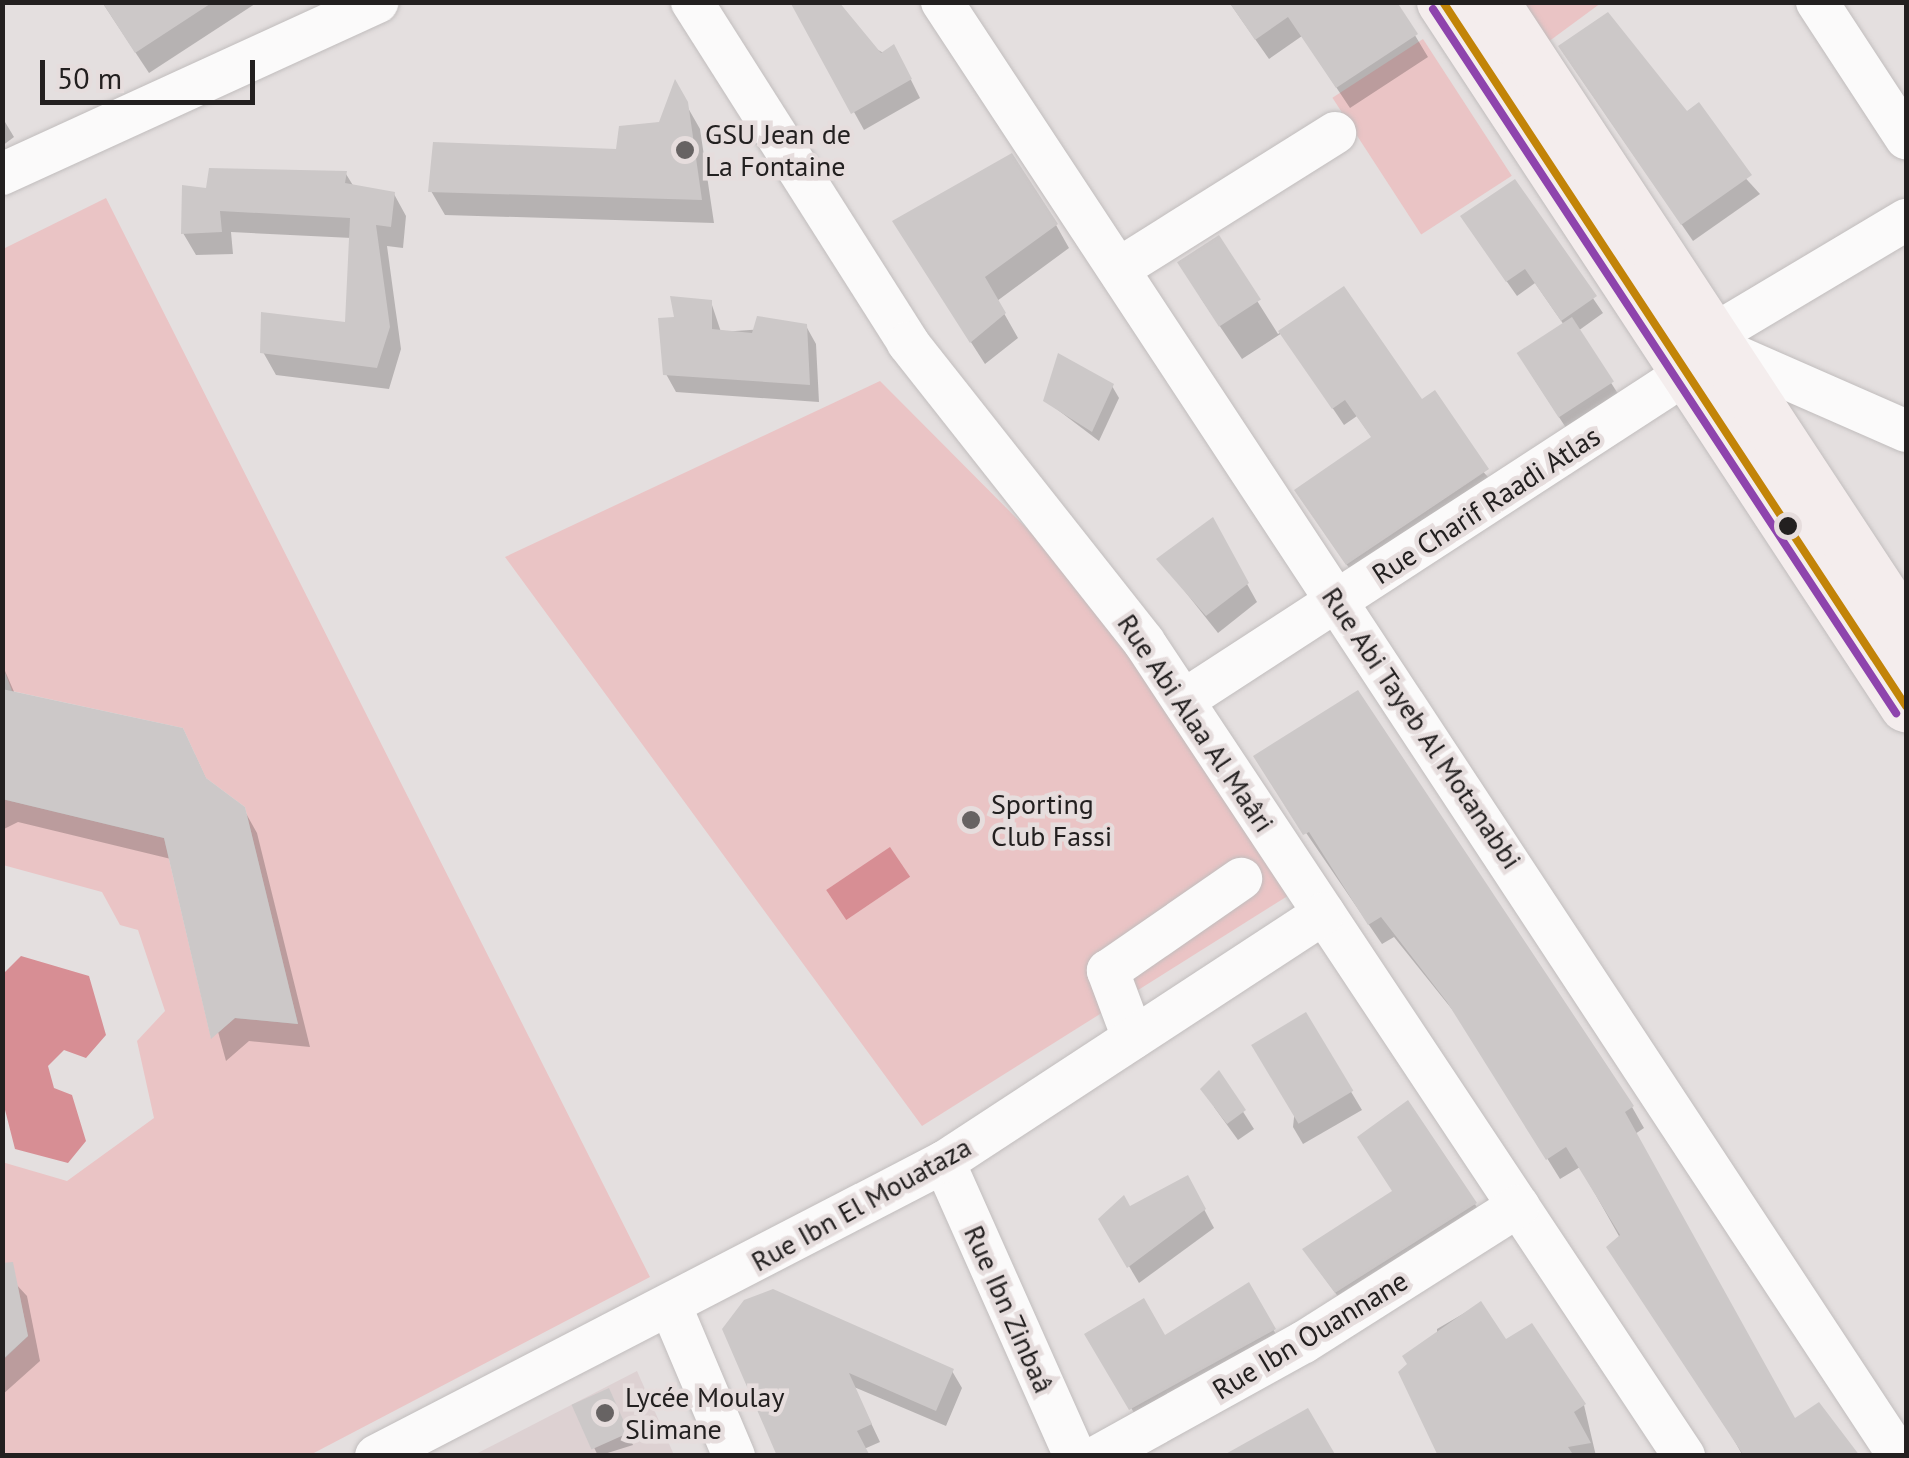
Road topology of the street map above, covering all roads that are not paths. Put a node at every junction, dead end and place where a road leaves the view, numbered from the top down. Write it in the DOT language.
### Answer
graph roads {
  1 [pos="378,2"];
  2 [pos="692,2"];
  3 [pos="942,2"];
  4 [pos="1443,2"];
  5 [pos="1493,2"];
  6 [pos="1817,2"];
  7 [pos="1335,133"];
  8 [pos="1906,138"];
  9 [pos="2,174"];
  10 [pos="1906,220"];
  11 [pos="1120,268"];
  12 [pos="1708,353"];
  13 [pos="1906,430"];
  14 [pos="1338,602"];
  15 [pos="1906,631"];
  16 [pos="1184,700"];
  17 [pos="1906,706"];
  18 [pos="1241,879"];
  19 [pos="1324,913"];
  20 [pos="1133,1038"];
  21 [pos="944,1162"];
  22 [pos="1518,1206"];
  23 [pos="671,1307"];
  24 [pos="1667,1450"];
  25 [pos="376,1456"];
  26 [pos="734,1456"];
  27 [pos="1074,1456"];
  28 [pos="1098,1456"];
  29 [pos="1899,1456"];
  1 -- 9 [label="street"];
  2 -- 16 [label="street, Rue Abi Alaa Al Maâri"];
  3 -- 11 [label="street, Rue Abi Tayeb Al Motanabbi"];
  4 -- 12 [label="main road"];
  5 -- 12 [label="main road"];
  6 -- 8 [label="street"];
  7 -- 11 [label="street"];
  10 -- 12 [label="street, Rue Charif Raadi Atlas"];
  11 -- 14 [label="street, Rue Abi Tayeb Al Motanabbi"];
  12 -- 13 [label="street"];
  12 -- 14 [label="street, Rue Charif Raadi Atlas"];
  12 -- 15 [label="main road"];
  12 -- 17 [label="main road"];
  14 -- 16 [label="street, Rue Charif Raadi Atlas"];
  14 -- 29 [label="street, Rue Abi Tayeb Al Motanabbi"];
  16 -- 19 [label="street, Rue Abi Alaa Al Maâri"];
  18 -- 20 [label="street"];
  19 -- 20 [label="street, Rue Ibn El Mouataza"];
  19 -- 22 [label="street, Rue Abi Alaa Al Maâri"];
  20 -- 21 [label="street, Rue Ibn El Mouataza"];
  21 -- 23 [label="street, Rue Ibn El Mouataza"];
  21 -- 27 [label="street, Rue Ibn Zinbaâ"];
  22 -- 24 [label="street, Rue Abi Alaa Al Maâri"];
  22 -- 28 [label="street, Rue Ibn Ouannane"];
  23 -- 25 [label="street, Rue Ibn El Mouataza"];
  23 -- 26 [label="street"];
}
